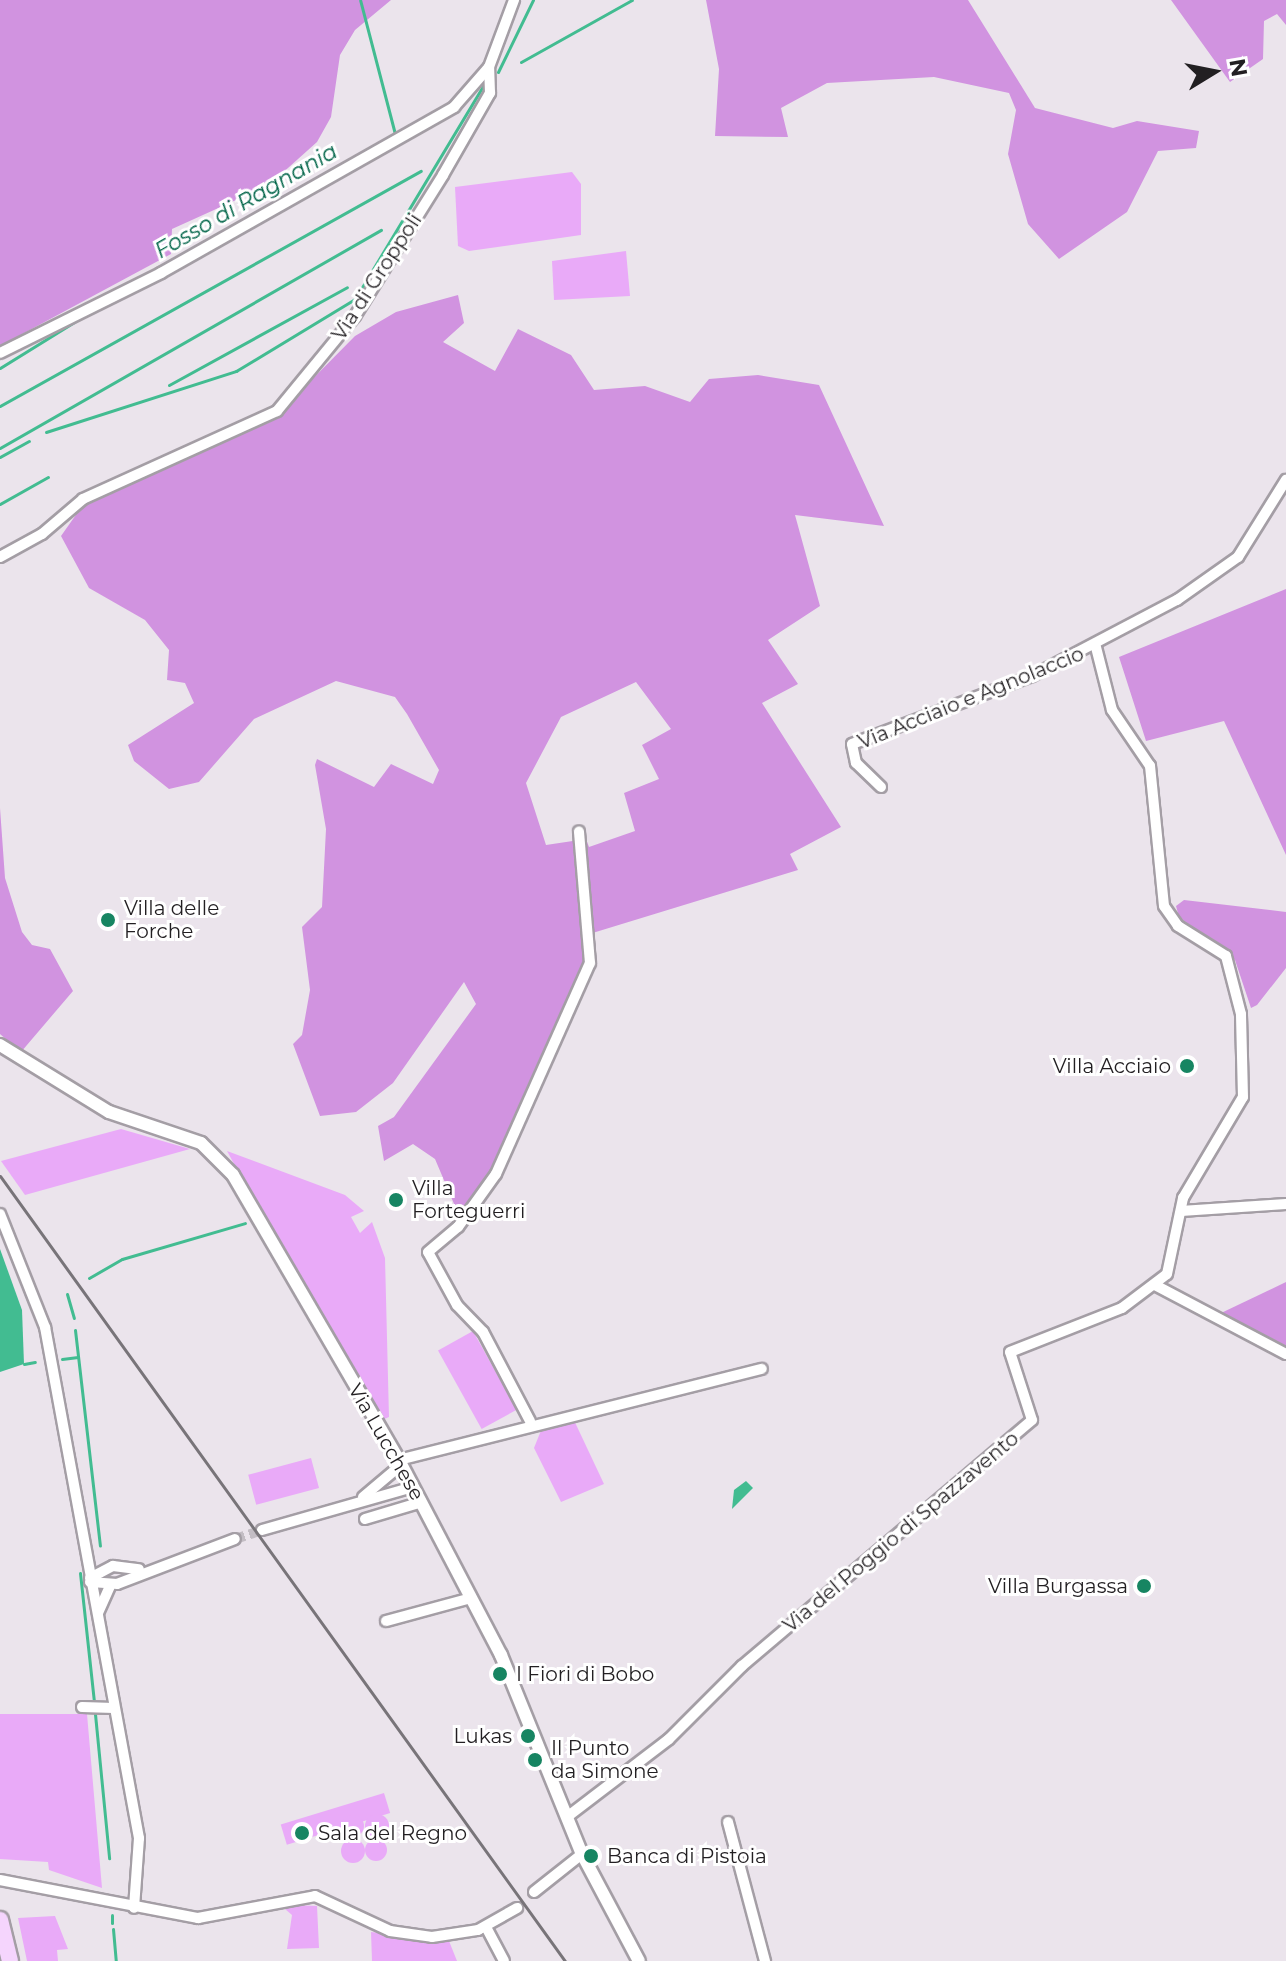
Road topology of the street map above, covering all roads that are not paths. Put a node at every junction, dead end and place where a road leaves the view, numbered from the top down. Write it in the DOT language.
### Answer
graph roads {
  1 [pos="514,0"];
  2 [pos="489,67"];
  3 [pos="0,353"];
  4 [pos="1286,480"];
  5 [pos="0,557"];
  6 [pos="1096,647"];
  7 [pos="881,787"];
  8 [pos="579,831"];
  9 [pos="0,1045"];
  10 [pos="1286,1204"];
  11 [pos="1181,1211"];
  12 [pos="0,1214"];
  13 [pos="1155,1285"];
  14 [pos="1286,1354"];
  15 [pos="762,1369"];
  16 [pos="530,1421"];
  17 [pos="400,1462"];
  18 [pos="413,1487"];
  19 [pos="362,1499"];
  20 [pos="422,1502"];
  21 [pos="365,1519"];
  22 [pos="262,1530"];
  23 [pos="235,1539"];
  24 [pos="85,1553"];
  25 [pos="110,1567"];
  26 [pos="139,1569"];
  27 [pos="90,1580"];
  28 [pos="110,1586"];
  29 [pos="471,1598"];
  30 [pos="97,1619"];
  31 [pos="386,1621"];
  32 [pos="82,1707"];
  33 [pos="114,1708"];
  34 [pos="567,1817"];
  35 [pos="728,1822"];
  36 [pos="582,1854"];
  37 [pos="0,1880"];
  38 [pos="534,1892"];
  39 [pos="134,1908"];
  40 [pos="517,1908"];
  41 [pos="0,1920"];
  42 [pos="486,1927"];
  43 [pos="10,1961"];
  44 [pos="504,1961"];
  45 [pos="639,1961"];
  46 [pos="765,1961"];
  1 -- 2 [label="street, Via di Groppoli"];
  2 -- 3 [label="street, Via di Groppoli"];
  2 -- 5 [label="street, Via di Groppoli"];
  4 -- 6 [label="street, Via Acciaio e Agnolaccio"];
  6 -- 7 [label="street, Via Acciaio e Agnolaccio"];
  6 -- 11 [label="street, Via Acciaio e Agnolaccio"];
  8 -- 16 [label="street"];
  9 -- 17 [label="street, Via Lucchese"];
  10 -- 11 [label="street"];
  11 -- 13 [label="street, Via del Poggio di Spazzavento"];
  12 -- 24 [label="street"];
  13 -- 14 [label="street"];
  13 -- 34 [label="street, Via del Poggio di Spazzavento"];
  15 -- 16 [label="street"];
  16 -- 17 [label="street"];
  17 -- 18 [label="street, Via Lucchese"];
  17 -- 19 [label="street"];
  18 -- 19 [label="street"];
  18 -- 20 [label="street, Via Lucchese"];
  19 -- 22 [label="street"];
  20 -- 21 [label="street"];
  20 -- 29 [label="street, Via Lucchese"];
  23 -- 26 [label="street"];
  24 -- 25 [label="street"];
  24 -- 27 [label="street"];
  25 -- 26 [label="street"];
  25 -- 27 [label="street"];
  26 -- 28 [label="street"];
  27 -- 28 [label="street"];
  27 -- 30 [label="street"];
  28 -- 30 [label="street"];
  29 -- 31 [label="street"];
  29 -- 34 [label="street, Via Lucchese"];
  30 -- 33 [label="street"];
  32 -- 33 [label="street"];
  33 -- 39 [label="street"];
  34 -- 36 [label="street, Via Lucchese"];
  35 -- 46 [label="street"];
  36 -- 38 [label="street"];
  36 -- 45 [label="street, Via Lucchese"];
  37 -- 39 [label="street"];
  39 -- 42 [label="street"];
  40 -- 42 [label="street"];
  41 -- 43 [label="main road"];
  42 -- 44 [label="street"];
}
